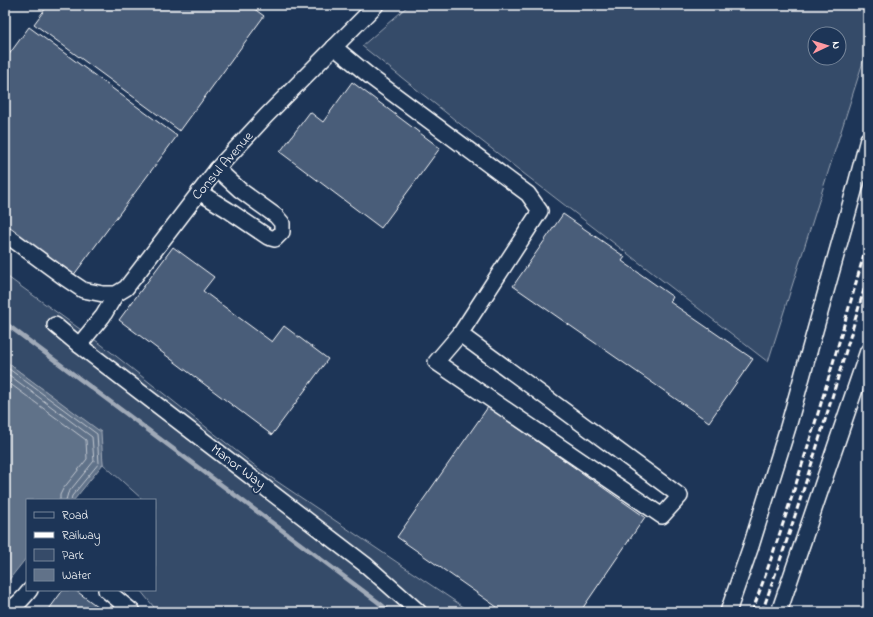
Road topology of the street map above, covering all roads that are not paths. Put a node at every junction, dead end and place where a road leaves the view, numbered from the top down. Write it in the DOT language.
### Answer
graph roads {
  1 [pos="376,5"];
  2 [pos="334,47"];
  3 [pos="868,139"];
  4 [pos="217,169"];
  5 [pos="199,192"];
  6 [pos="5,234"];
  7 [pos="116,294"];
  8 [pos="55,325"];
  9 [pos="460,334"];
  10 [pos="79,345"];
  11 [pos="868,351"];
  12 [pos="29,591"];
  13 [pos="107,591"];
  14 [pos="5,611"];
  15 [pos="133,612"];
  16 [pos="419,612"];
  17 [pos="728,612"];
  18 [pos="778,612"];
  1 -- 2 [label="lane, Consul Avenue"];
  2 -- 4 [label="lane, Consul Avenue"];
  2 -- 9 [label="lane"];
  3 -- 17 [label="lane"];
  4 -- 5 [label="lane, Consul Avenue"];
  4 -- 5 [label="lane"];
  5 -- 7 [label="lane, Consul Avenue"];
  6 -- 7 [label="lane"];
  7 -- 10 [label="lane, Consul Avenue"];
  8 -- 10 [label="lane, Manor Way"];
  9 -- 9 [label="lane"];
  10 -- 16 [label="lane, Manor Way"];
  11 -- 18 [label="lane"];
  12 -- 14 [label="lane"];
  13 -- 15 [label="lane"];
}
